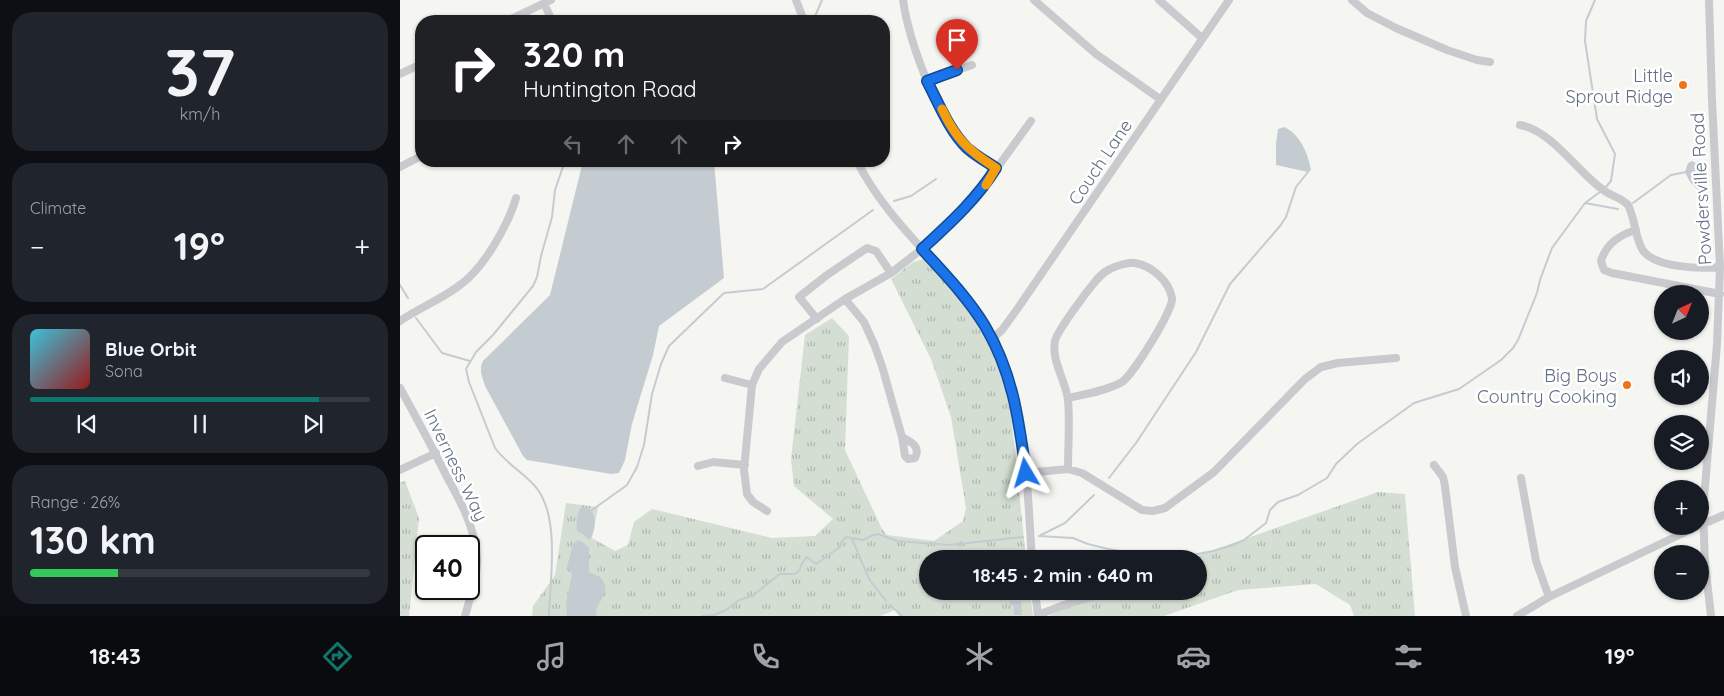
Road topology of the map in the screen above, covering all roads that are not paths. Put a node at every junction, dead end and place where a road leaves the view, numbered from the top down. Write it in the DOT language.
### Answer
graph roads {
  1 [pos="796,0"];
  2 [pos="903,0"];
  3 [pos="1034,0"];
  4 [pos="1159,0"];
  5 [pos="1229,0"];
  6 [pos="1352,0"];
  7 [pos="1709,0"];
  8 [pos="547,2"];
  9 [pos="520,15"];
  10 [pos="550,15"];
  11 [pos="801,15"];
  12 [pos="1202,38"];
  13 [pos="1490,62"];
  14 [pos="972,64"];
  15 [pos="415,67"];
  16 [pos="400,74"];
  17 [pos="927,81"];
  18 [pos="1160,99"];
  19 [pos="1030,121"];
  20 [pos="1520,125"];
  21 [pos="415,159"];
  22 [pos="400,167"];
  23 [pos="861,167"];
  24 [pos="996,168"];
  25 [pos="516,198"];
  26 [pos="1636,230"];
  27 [pos="922,249"];
  28 [pos="1720,267"];
  29 [pos="891,273"];
  30 [pos="1720,294"];
  31 [pos="845,299"];
  32 [pos="816,319"];
  33 [pos="400,321"];
  34 [pos="992,339"];
  35 [pos="1396,358"];
  36 [pos="725,378"];
  37 [pos="752,386"];
  38 [pos="400,388"];
  39 [pos="1068,398"];
  40 [pos="902,436"];
  41 [pos="436,453"];
  42 [pos="745,465"];
  43 [pos="1434,465"];
  44 [pos="698,466"];
  45 [pos="1068,469"];
  46 [pos="400,470"];
  47 [pos="1026,473"];
  48 [pos="1521,478"];
  49 [pos="1704,480"];
  50 [pos="768,511"];
  51 [pos="1724,515"];
  52 [pos="1709,521"];
  53 [pos="1679,535"];
  54 [pos="1701,535"];
  55 [pos="1031,550"];
  56 [pos="1549,597"];
  57 [pos="1036,600"];
  58 [pos="1081,600"];
  59 [pos="1038,615"];
  60 [pos="465,616"];
  61 [pos="1466,616"];
  62 [pos="1517,616"];
  63 [pos="1711,616"];
  1 -- 11 [label="street"];
  2 -- 17 [label="street"];
  3 -- 18 [label="street"];
  4 -- 12 [label="street"];
  5 -- 12 [label="street, Couch Lane"];
  6 -- 13 [label="street"];
  7 -- 28 [label="street, Powdersville Road"];
  8 -- 9 [label="street"];
  8 -- 10 [label="street"];
  12 -- 18 [label="street, Couch Lane"];
  14 -- 17 [label="street"];
  15 -- 16 [label="street"];
  17 -- 24 [label="street"];
  18 -- 34 [label="street, Couch Lane"];
  19 -- 24 [label="street"];
  20 -- 26 [label="street"];
  21 -- 22 [label="street"];
  23 -- 27 [label="street"];
  24 -- 27 [label="street"];
  25 -- 33 [label="street"];
  26 -- 28 [label="street"];
  26 -- 30 [label="street"];
  27 -- 29 [label="street"];
  27 -- 34 [label="street"];
  28 -- 30 [label="street, Powdersville Road"];
  29 -- 31 [label="street"];
  29 -- 32 [label="street"];
  30 -- 49 [label="street, Powdersville Road"];
  31 -- 32 [label="street"];
  31 -- 40 [label="street"];
  32 -- 37 [label="street"];
  34 -- 47 [label="street"];
  35 -- 45 [label="street"];
  36 -- 37 [label="street"];
  37 -- 42 [label="street"];
  38 -- 41 [label="street, Inverness Way"];
  39 -- 39 [label="street"];
  39 -- 45 [label="street"];
  41 -- 46 [label="street"];
  41 -- 60 [label="street, Inverness Way"];
  42 -- 44 [label="street"];
  42 -- 50 [label="street"];
  43 -- 61 [label="street"];
  45 -- 47 [label="street"];
  47 -- 55 [label="street"];
  48 -- 56 [label="street"];
  51 -- 52 [label="street"];
  53 -- 56 [label="street"];
  54 -- 63 [label="street, Powdersville Road"];
  56 -- 62 [label="street"];
  57 -- 59 [label="street"];
  58 -- 59 [label="street"];
}
